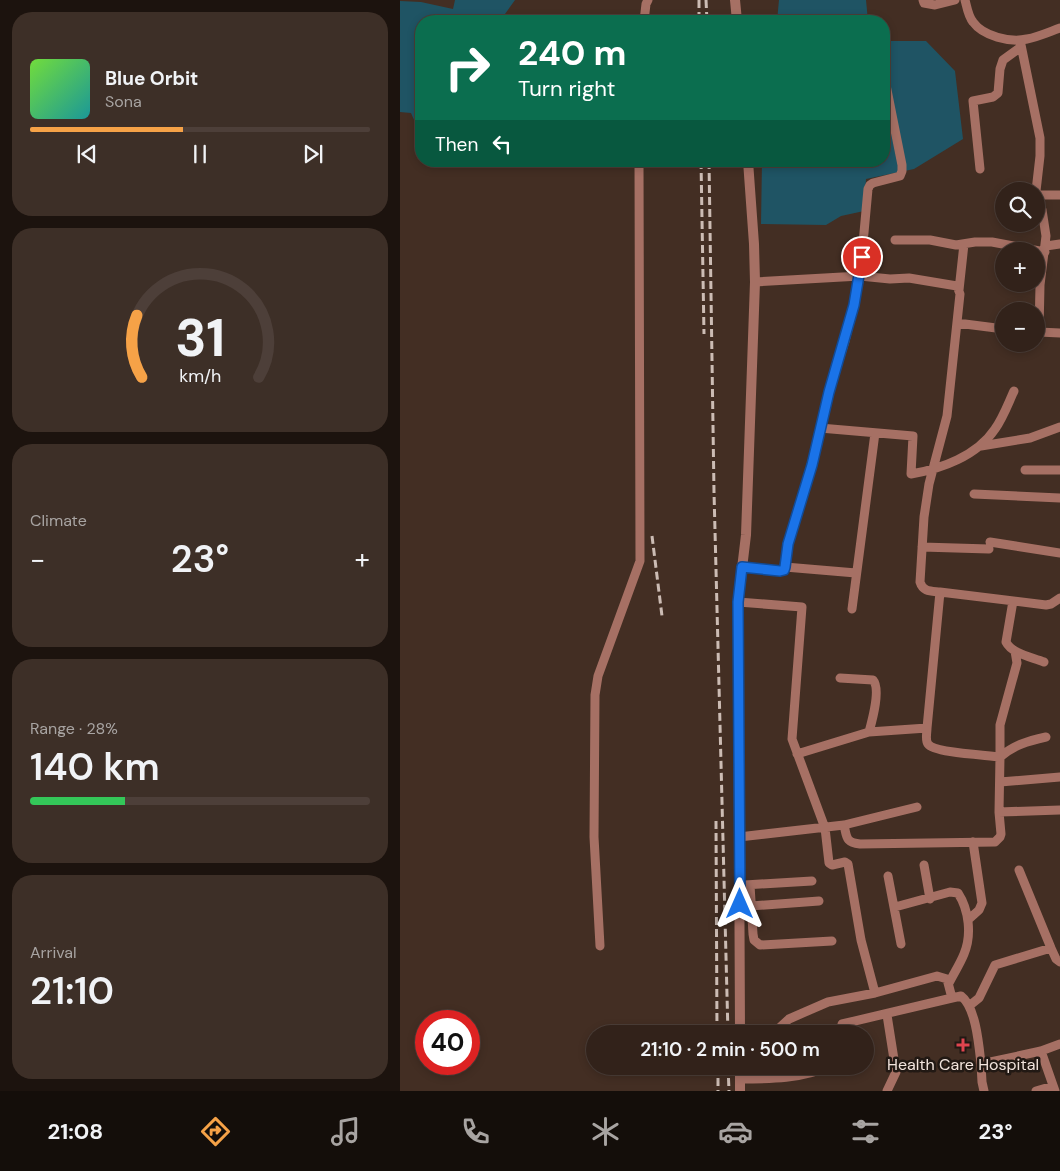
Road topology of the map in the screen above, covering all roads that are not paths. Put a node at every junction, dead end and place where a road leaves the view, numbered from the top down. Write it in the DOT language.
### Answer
graph roads {
  1 [pos="648,0"];
  2 [pos="735,0"];
  3 [pos="923,0"];
  4 [pos="955,0"];
  5 [pos="965,0"];
  6 [pos="645,15"];
  7 [pos="736,15"];
  8 [pos="1060,28"];
  9 [pos="1021,44"];
  10 [pos="890,103"];
  11 [pos="639,167"];
  12 [pos="748,167"];
  13 [pos="980,169"];
  14 [pos="1037,182"];
  15 [pos="1045,194"];
  16 [pos="1060,194"];
  17 [pos="895,240"];
  18 [pos="995,242"];
  19 [pos="964,244"];
  20 [pos="1060,244"];
  21 [pos="1045,249"];
  22 [pos="860,276"];
  23 [pos="755,282"];
  24 [pos="959,290"];
  25 [pos="957,323"];
  26 [pos="995,327"];
  27 [pos="1045,332"];
  28 [pos="1060,333"];
  29 [pos="1014,391"];
  30 [pos="820,428"];
  31 [pos="1060,428"];
  32 [pos="875,433"];
  33 [pos="981,446"];
  34 [pos="932,470"];
  35 [pos="1025,470"];
  36 [pos="1060,470"];
  37 [pos="974,494"];
  38 [pos="1060,498"];
  39 [pos="922,547"];
  40 [pos="1060,553"];
  41 [pos="742,567"];
  42 [pos="785,567"];
  43 [pos="856,573"];
  44 [pos="940,592"];
  45 [pos="1060,598"];
  46 [pos="1013,601"];
  47 [pos="738,602"];
  48 [pos="852,609"];
  49 [pos="1015,651"];
  50 [pos="1044,662"];
  51 [pos="840,678"];
  52 [pos="927,728"];
  53 [pos="869,732"];
  54 [pos="1046,737"];
  55 [pos="797,754"];
  56 [pos="1000,757"];
  57 [pos="1060,777"];
  58 [pos="1000,782"];
  59 [pos="917,807"];
  60 [pos="1060,810"];
  61 [pos="999,812"];
  62 [pos="844,825"];
  63 [pos="825,828"];
  64 [pos="739,837"];
  65 [pos="973,842"];
  66 [pos="924,865"];
  67 [pos="1020,870"];
  68 [pos="888,876"];
  69 [pos="812,881"];
  70 [pos="745,885"];
  71 [pos="930,899"];
  72 [pos="819,901"];
  73 [pos="751,906"];
  74 [pos="894,907"];
  75 [pos="969,919"];
  76 [pos="832,941"];
  77 [pos="901,944"];
  78 [pos="600,946"];
  79 [pos="1051,948"];
  80 [pos="1060,962"];
  81 [pos="949,983"];
  82 [pos="875,993"];
  83 [pos="952,998"];
  84 [pos="969,1006"];
  85 [pos="887,1015"];
  86 [pos="842,1024"];
  87 [pos="740,1025"];
  88 [pos="782,1025"];
  89 [pos="1060,1044"];
  90 [pos="1040,1051"];
  91 [pos="981,1064"];
  92 [pos="740,1075"];
  93 [pos="803,1075"];
  94 [pos="740,1079"];
  95 [pos="1054,1089"];
  96 [pos="740,1091"];
  97 [pos="887,1091"];
  98 [pos="984,1091"];
  99 [pos="1036,1091"];
  1 -- 6 [label="street"];
  2 -- 7 [label="street"];
  3 -- 4 [label="street"];
  5 -- 9 [label="street"];
  8 -- 9 [label="street"];
  9 -- 13 [label="street"];
  9 -- 14 [label="street"];
  10 -- 22 [label="street"];
  11 -- 78 [label="street"];
  12 -- 23 [label="street"];
  15 -- 16 [label="street"];
  17 -- 19 [label="street"];
  18 -- 19 [label="street"];
  19 -- 24 [label="street"];
  20 -- 21 [label="street"];
  22 -- 23 [label="street"];
  22 -- 24 [label="street"];
  22 -- 30 [label="street"];
  23 -- 41 [label="street"];
  24 -- 25 [label="street"];
  25 -- 26 [label="street"];
  25 -- 34 [label="street"];
  27 -- 28 [label="street"];
  29 -- 33 [label="street"];
  30 -- 32 [label="street"];
  30 -- 42 [label="street"];
  31 -- 33 [label="street"];
  32 -- 34 [label="street"];
  32 -- 43 [label="street"];
  33 -- 34 [label="street"];
  34 -- 39 [label="street"];
  35 -- 36 [label="street"];
  37 -- 38 [label="street"];
  39 -- 40 [label="street"];
  39 -- 44 [label="street"];
  41 -- 42 [label="street"];
  41 -- 47 [label="street"];
  42 -- 43 [label="street"];
  43 -- 48 [label="street"];
  44 -- 46 [label="street"];
  44 -- 52 [label="street"];
  45 -- 46 [label="street"];
  46 -- 49 [label="street"];
  47 -- 55 [label="street"];
  47 -- 64 [label="street"];
  49 -- 50 [label="street"];
  49 -- 56 [label="street"];
  51 -- 53 [label="street"];
  52 -- 53 [label="street"];
  52 -- 56 [label="street"];
  53 -- 55 [label="street"];
  54 -- 56 [label="street"];
  55 -- 63 [label="street"];
  56 -- 58 [label="street"];
  57 -- 58 [label="street"];
  58 -- 61 [label="street"];
  59 -- 62 [label="street"];
  60 -- 61 [label="street"];
  61 -- 65 [label="street"];
  62 -- 63 [label="street"];
  62 -- 65 [label="street"];
  63 -- 64 [label="street"];
  63 -- 82 [label="street"];
  64 -- 70 [label="street"];
  65 -- 75 [label="street"];
  66 -- 71 [label="street"];
  67 -- 79 [label="street"];
  68 -- 74 [label="street"];
  69 -- 70 [label="street"];
  70 -- 73 [label="street"];
  70 -- 87 [label="street"];
  71 -- 74 [label="street"];
  71 -- 75 [label="street"];
  72 -- 73 [label="street"];
  73 -- 76 [label="street"];
  74 -- 77 [label="street"];
  75 -- 81 [label="street"];
  79 -- 80 [label="street"];
  79 -- 84 [label="street"];
  81 -- 82 [label="street"];
  81 -- 83 [label="street"];
  82 -- 88 [label="street"];
  83 -- 84 [label="street"];
  83 -- 85 [label="street"];
  84 -- 91 [label="street"];
  85 -- 86 [label="street"];
  85 -- 97 [label="street"];
  89 -- 90 [label="street"];
  90 -- 91 [label="street"];
  90 -- 95 [label="street"];
  91 -- 98 [label="street"];
  92 -- 94 [label="street"];
  93 -- 94 [label="street"];
  94 -- 96 [label="street"];
  95 -- 99 [label="street"];
}
